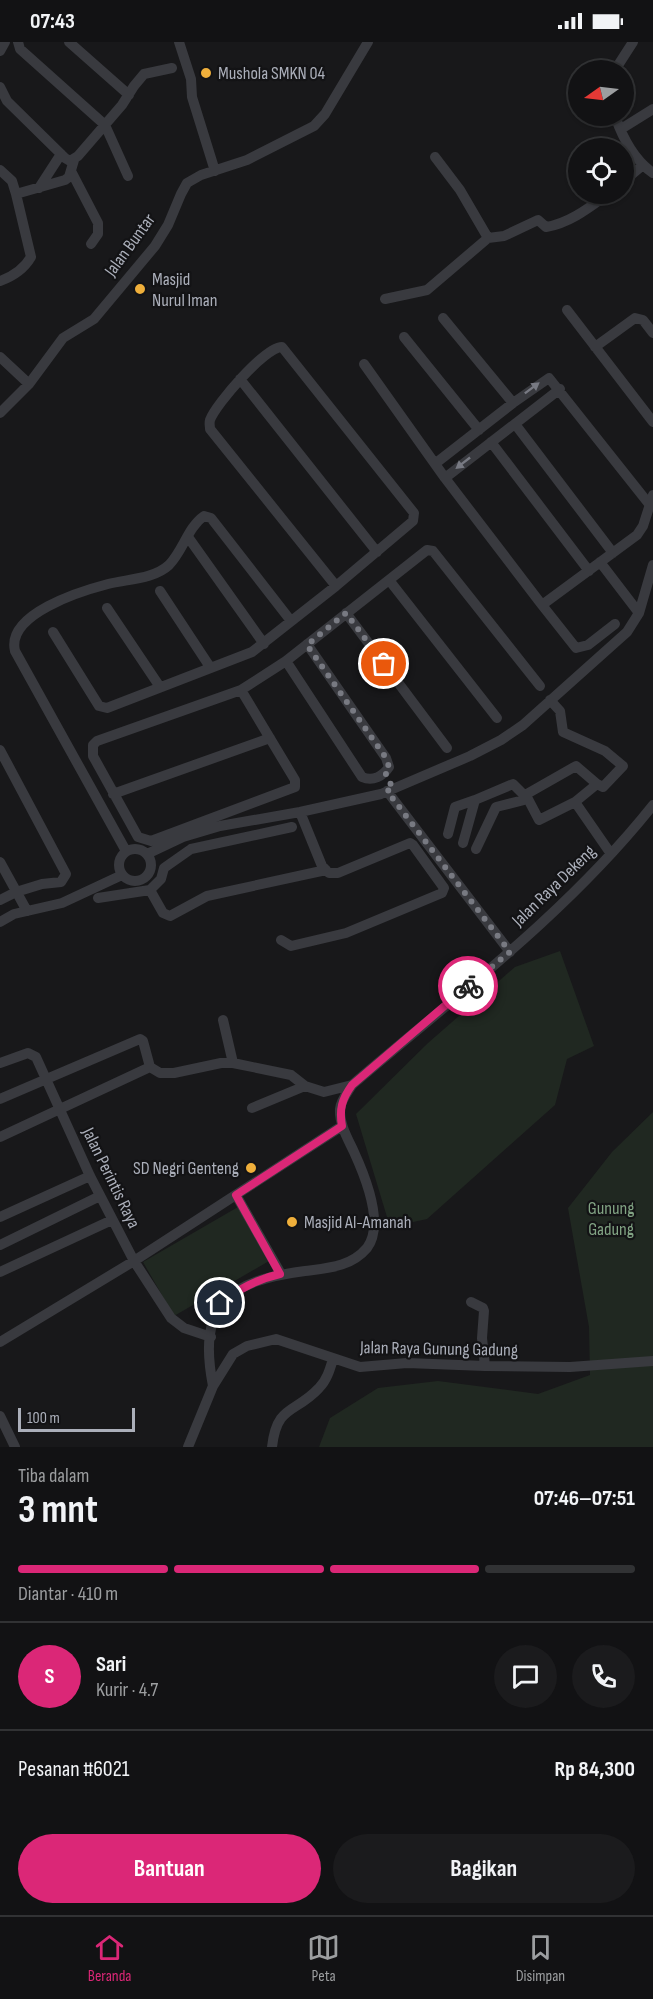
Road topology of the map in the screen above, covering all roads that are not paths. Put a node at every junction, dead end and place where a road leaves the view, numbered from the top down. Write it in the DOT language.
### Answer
graph roads {
  1 [pos="5,42"];
  2 [pos="18,42"];
  3 [pos="69,42"];
  4 [pos="179,42"];
  5 [pos="368,42"];
  6 [pos="633,42"];
  7 [pos="0,51"];
  8 [pos="621,60"];
  9 [pos="172,68"];
  10 [pos="0,87"];
  11 [pos="129,95"];
  12 [pos="4,101"];
  13 [pos="653,109"];
  14 [pos="105,125"];
  15 [pos="620,126"];
  16 [pos="621,129"];
  17 [pos="61,154"];
  18 [pos="435,157"];
  19 [pos="74,160"];
  20 [pos="643,165"];
  21 [pos="0,170"];
  22 [pos="71,171"];
  23 [pos="215,171"];
  24 [pos="634,173"];
  25 [pos="653,173"];
  26 [pos="128,176"];
  27 [pos="39,188"];
  28 [pos="16,194"];
  29 [pos="594,204"];
  30 [pos="488,238"];
  31 [pos="91,244"];
  32 [pos="0,281"];
  33 [pos="385,299"];
  34 [pos="567,310"];
  35 [pos="443,318"];
  36 [pos="653,333"];
  37 [pos="404,338"];
  38 [pos="596,347"];
  39 [pos="0,357"];
  40 [pos="364,364"];
  41 [pos="240,380"];
  42 [pos="29,384"];
  43 [pos="560,389"];
  44 [pos="513,403"];
  45 [pos="0,413"];
  46 [pos="653,422"];
  47 [pos="515,424"];
  48 [pos="479,430"];
  49 [pos="491,442"];
  50 [pos="436,463"];
  51 [pos="445,477"];
  52 [pos="651,499"];
  53 [pos="188,537"];
  54 [pos="377,552"];
  55 [pos="613,553"];
  56 [pos="600,562"];
  57 [pos="653,565"];
  58 [pos="589,571"];
  59 [pos="389,580"];
  60 [pos="336,586"];
  61 [pos="160,591"];
  62 [pos="542,605"];
  63 [pos="107,608"];
  64 [pos="346,613"];
  65 [pos="639,613"];
  66 [pos="291,621"];
  67 [pos="615,624"];
  68 [pos="53,632"];
  69 [pos="264,644"];
  70 [pos="307,645"];
  71 [pos="286,661"];
  72 [pos="210,667"];
  73 [pos="540,686"];
  74 [pos="160,687"];
  75 [pos="242,690"];
  76 [pos="550,700"];
  77 [pos="497,718"];
  78 [pos="270,738"];
  79 [pos="447,748"];
  80 [pos="0,750"];
  81 [pos="385,772"];
  82 [pos="374,778"];
  83 [pos="597,784"];
  84 [pos="387,791"];
  85 [pos="113,794"];
  86 [pos="526,797"];
  87 [pos="475,800"];
  88 [pos="575,802"];
  89 [pos="653,804"];
  90 [pos="300,812"];
  91 [pos="292,827"];
  92 [pos="448,834"];
  93 [pos="463,843"];
  94 [pos="476,849"];
  95 [pos="126,850"];
  96 [pos="147,854"];
  97 [pos="611,854"];
  98 [pos="0,862"];
  99 [pos="326,870"];
  100 [pos="122,875"];
  101 [pos="150,890"];
  102 [pos="16,892"];
  103 [pos="98,898"];
  104 [pos="0,900"];
  105 [pos="27,911"];
  106 [pos="0,922"];
  107 [pos="281,940"];
  108 [pos="510,952"];
  109 [pos="223,1020"];
  110 [pos="0,1063"];
  111 [pos="232,1063"];
  112 [pos="150,1067"];
  113 [pos="45,1078"];
  114 [pos="352,1085"];
  115 [pos="305,1086"];
  116 [pos="0,1099"];
  117 [pos="252,1108"];
  118 [pos="59,1109"];
  119 [pos="342,1126"];
  120 [pos="0,1137"];
  121 [pos="90,1176"];
  122 [pos="236,1195"];
  123 [pos="100,1196"];
  124 [pos="0,1217"];
  125 [pos="112,1220"];
  126 [pos="0,1245"];
  127 [pos="134,1261"];
  128 [pos="0,1272"];
  129 [pos="280,1274"];
  130 [pos="471,1302"];
  131 [pos="211,1337"];
  132 [pos="0,1342"];
  133 [pos="333,1359"];
  134 [pos="653,1361"];
  135 [pos="484,1366"];
  136 [pos="213,1386"];
  137 [pos="0,1416"];
  138 [pos="15,1447"];
  139 [pos="188,1447"];
  140 [pos="272,1447"];
  1 -- 7 [label="street"];
  2 -- 14 [label="street"];
  3 -- 11 [label="street"];
  4 -- 23 [label="street"];
  5 -- 23 [label="street, Jalan Buntar"];
  6 -- 8 [label="street"];
  9 -- 11 [label="street"];
  10 -- 12 [label="street"];
  11 -- 14 [label="street"];
  12 -- 17 [label="street"];
  13 -- 16 [label="street"];
  14 -- 19 [label="street"];
  14 -- 26 [label="street"];
  15 -- 16 [label="street"];
  16 -- 20 [label="street"];
  17 -- 19 [label="street"];
  17 -- 27 [label="street"];
  18 -- 30 [label="street"];
  19 -- 22 [label="street"];
  20 -- 24 [label="street"];
  20 -- 25 [label="street"];
  21 -- 28 [label="street"];
  22 -- 27 [label="street"];
  22 -- 31 [label="street"];
  23 -- 42 [label="street, Jalan Buntar"];
  27 -- 28 [label="street"];
  28 -- 32 [label="street"];
  29 -- 30 [label="street"];
  30 -- 33 [label="street"];
  34 -- 38 [label="street"];
  35 -- 44 [label="street"];
  36 -- 38 [label="street"];
  37 -- 48 [label="street"];
  38 -- 46 [label="street"];
  39 -- 42 [label="street"];
  40 -- 50 [label="street"];
  41 -- 54 [label="street"];
  41 -- 54 [label="street"];
  41 -- 60 [label="street"];
  42 -- 45 [label="street, Jalan Buntar"];
  44 -- 43 [label="street, one-way"];
  43 -- 47 [label="street"];
  43 -- 52 [label="street"];
  44 -- 48 [label="street"];
  47 -- 49 [label="street"];
  47 -- 55 [label="street"];
  48 -- 50 [label="street"];
  49 -- 51 [label="street, one-way"];
  49 -- 58 [label="street"];
  50 -- 51 [label="street"];
  51 -- 62 [label="street"];
  52 -- 55 [label="street"];
  53 -- 66 [label="street"];
  53 -- 69 [label="street"];
  53 -- 95 [label="street"];
  54 -- 60 [label="street"];
  55 -- 56 [label="street"];
  56 -- 58 [label="street"];
  56 -- 65 [label="street"];
  57 -- 65 [label="street"];
  58 -- 62 [label="street"];
  59 -- 64 [label="street"];
  59 -- 73 [label="street"];
  59 -- 77 [label="street"];
  60 -- 66 [label="street"];
  61 -- 72 [label="street"];
  62 -- 67 [label="street"];
  63 -- 74 [label="street"];
  64 -- 70 [label="street"];
  64 -- 79 [label="street"];
  65 -- 76 [label="street"];
  66 -- 69 [label="street"];
  68 -- 74 [label="street"];
  69 -- 72 [label="street"];
  70 -- 71 [label="street"];
  70 -- 81 [label="street"];
  71 -- 75 [label="street"];
  71 -- 82 [label="street"];
  72 -- 74 [label="street"];
  75 -- 78 [label="street"];
  75 -- 85 [label="street"];
  76 -- 83 [label="street"];
  76 -- 84 [label="street"];
  78 -- 85 [label="street"];
  78 -- 85 [label="street"];
  80 -- 102 [label="street"];
  81 -- 82 [label="street"];
  81 -- 84 [label="street"];
  82 -- 84 [label="street"];
  83 -- 86 [label="street"];
  83 -- 88 [label="street"];
  84 -- 90 [label="street"];
  84 -- 108 [label="street"];
  86 -- 87 [label="street"];
  86 -- 88 [label="street"];
  86 -- 94 [label="street"];
  87 -- 92 [label="street"];
  87 -- 93 [label="street"];
  88 -- 97 [label="street"];
  89 -- 97 [label="street, Jalan Raya Dekeng"];
  90 -- 96 [label="street"];
  90 -- 99 [label="street"];
  91 -- 101 [label="street"];
  95 -- 96 [label="street"];
  95 -- 100 [label="street"];
  96 -- 100 [label="street"];
  97 -- 108 [label="street, Jalan Raya Dekeng"];
  98 -- 102 [label="street"];
  99 -- 101 [label="street"];
  99 -- 107 [label="street"];
  100 -- 105 [label="street"];
  101 -- 103 [label="street"];
  102 -- 104 [label="street"];
  102 -- 105 [label="street"];
  105 -- 106 [label="street"];
  108 -- 114 [label="street, Jalan Raya Dekeng"];
  109 -- 111 [label="street"];
  110 -- 113 [label="street, Jalan Perintis Raya"];
  111 -- 112 [label="street"];
  111 -- 115 [label="street"];
  112 -- 113 [label="street"];
  112 -- 118 [label="street"];
  113 -- 116 [label="street"];
  113 -- 118 [label="street, Jalan Perintis Raya"];
  114 -- 115 [label="street"];
  114 -- 119 [label="street, Jalan Raya Dekeng"];
  115 -- 117 [label="street"];
  118 -- 120 [label="street"];
  118 -- 121 [label="street, Jalan Perintis Raya"];
  119 -- 122 [label="street"];
  119 -- 129 [label="street, Jalan Raya Dekeng"];
  121 -- 123 [label="street, Jalan Perintis Raya"];
  121 -- 124 [label="street"];
  122 -- 127 [label="street"];
  122 -- 129 [label="street"];
  123 -- 125 [label="street, Jalan Perintis Raya"];
  123 -- 126 [label="street"];
  125 -- 127 [label="street, Jalan Perintis Raya"];
  125 -- 128 [label="street"];
  127 -- 131 [label="street, Jalan Perintis Raya"];
  127 -- 132 [label="street"];
  129 -- 131 [label="street, Jalan Raya Dekeng"];
  130 -- 135 [label="street"];
  131 -- 136 [label="street, Jalan Raya Dekeng"];
  133 -- 135 [label="street, Jalan Raya Gunung Gadung"];
  133 -- 136 [label="street, Jalan Raya Gunung Gadung"];
  133 -- 140 [label="street"];
  134 -- 135 [label="street, Jalan Raya Gunung Gadung"];
  136 -- 139 [label="street, Jalan Raya Gunung Gadung"];
  137 -- 138 [label="street"];
}
